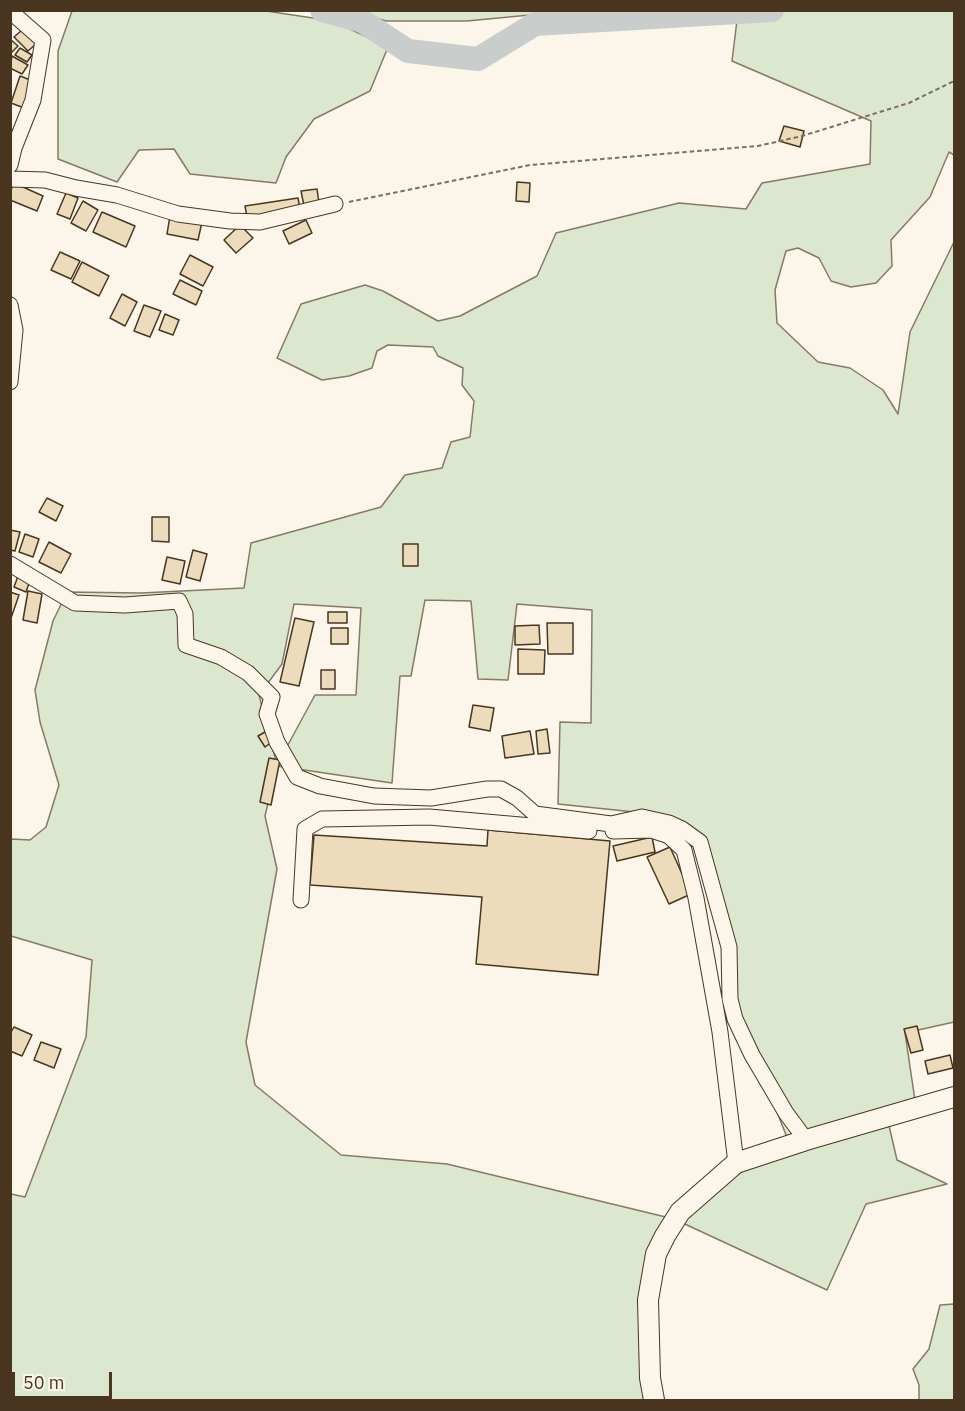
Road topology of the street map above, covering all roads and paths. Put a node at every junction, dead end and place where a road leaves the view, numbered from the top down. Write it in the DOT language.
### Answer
graph roads {
  1 [pos="10,11"];
  2 [pos="954,81"];
  3 [pos="10,165"];
  4 [pos="10,179"];
  5 [pos="335,204"];
  6 [pos="10,305"];
  7 [pos="10,381"];
  8 [pos="10,564"];
  9 [pos="301,900"];
  10 [pos="954,1097"];
  11 [pos="806,1140"];
  12 [pos="736,1163"];
  13 [pos="654,1401"];
  1 -- 3 [label="street"];
  2 -- 5 [label="path"];
  4 -- 5 [label="street"];
  6 -- 7 [label="street"];
  8 -- 11 [label="street"];
  9 -- 12 [label="street"];
  10 -- 11 [label="main road"];
  11 -- 12 [label="main road"];
  12 -- 13 [label="main road"];
}
